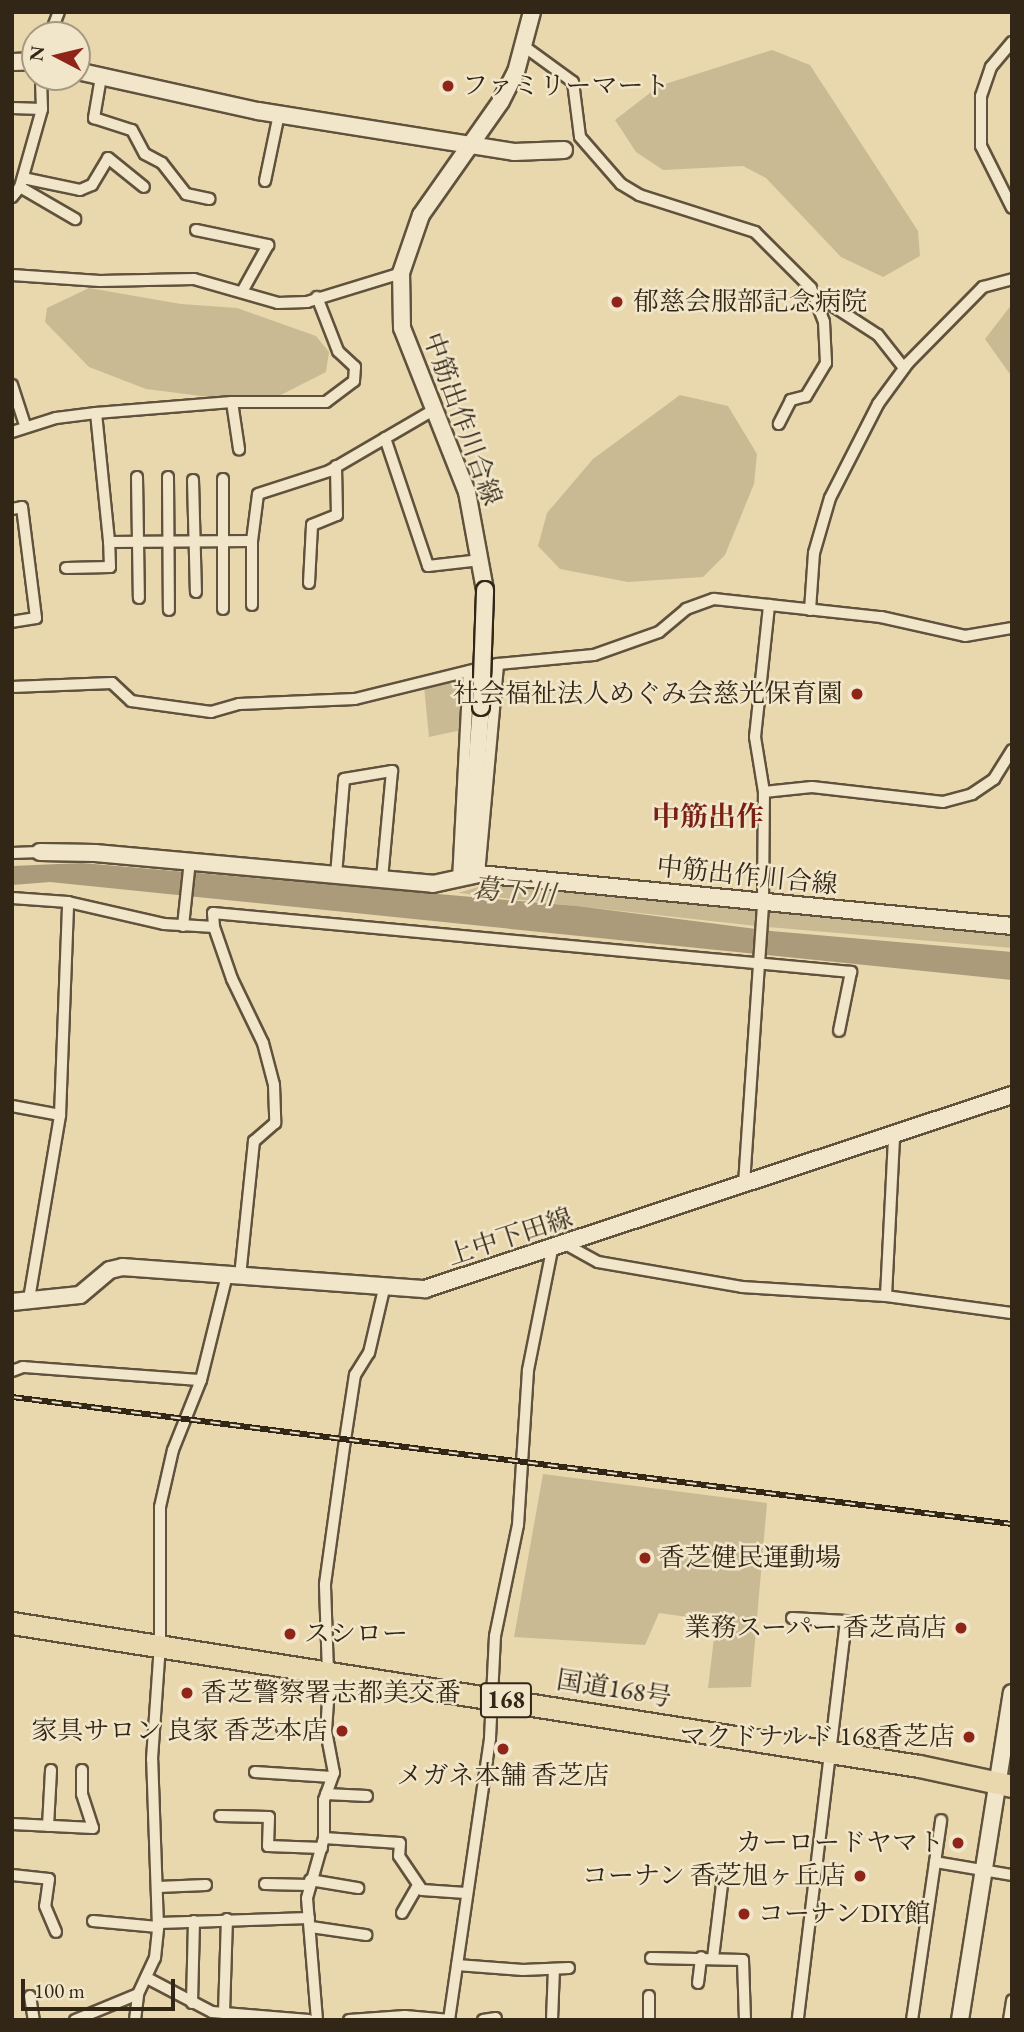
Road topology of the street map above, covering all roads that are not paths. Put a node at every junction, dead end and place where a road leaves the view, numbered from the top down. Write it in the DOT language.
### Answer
graph roads {
  1 [pos="532,12"];
  2 [pos="1012,42"];
  3 [pos="525,47"];
  4 [pos="91,74"];
  5 [pos="101,77"];
  6 [pos="41,91"];
  7 [pos="12,107"];
  8 [pos="42,109"];
  9 [pos="279,114"];
  10 [pos="471,143"];
  11 [pos="564,150"];
  12 [pos="265,181"];
  13 [pos="22,182"];
  14 [pos="144,187"];
  15 [pos="12,197"];
  16 [pos="209,199"];
  17 [pos="1012,208"];
  18 [pos="75,219"];
  19 [pos="196,230"];
  20 [pos="401,273"];
  21 [pos="12,275"];
  22 [pos="1012,279"];
  23 [pos="243,290"];
  24 [pos="813,293"];
  25 [pos="317,297"];
  26 [pos="904,369"];
  27 [pos="12,385"];
  28 [pos="232,402"];
  29 [pos="435,410"];
  30 [pos="96,413"];
  31 [pos="779,424"];
  32 [pos="25,425"];
  33 [pos="12,432"];
  34 [pos="385,438"];
  35 [pos="239,449"];
  36 [pos="335,467"];
  37 [pos="137,477"];
  38 [pos="168,477"];
  39 [pos="223,479"];
  40 [pos="192,480"];
  41 [pos="12,509"];
  42 [pos="252,541"];
  43 [pos="109,542"];
  44 [pos="224,542"];
  45 [pos="195,543"];
  46 [pos="168,544"];
  47 [pos="140,545"];
  48 [pos="481,560"];
  49 [pos="66,568"];
  50 [pos="309,583"];
  51 [pos="196,592"];
  52 [pos="139,598"];
  53 [pos="252,605"];
  54 [pos="769,605"];
  55 [pos="223,609"];
  56 [pos="169,610"];
  57 [pos="810,610"];
  58 [pos="12,622"];
  59 [pos="1012,628"];
  60 [pos="498,664"];
  61 [pos="469,671"];
  62 [pos="12,687"];
  63 [pos="1012,750"];
  64 [pos="764,792"];
  65 [pos="40,852"];
  66 [pos="12,853"];
  67 [pos="190,865"];
  68 [pos="335,876"];
  69 [pos="469,877"];
  70 [pos="382,880"];
  71 [pos="12,898"];
  72 [pos="68,902"];
  73 [pos="763,911"];
  74 [pos="183,926"];
  75 [pos="1012,926"];
  76 [pos="214,927"];
  77 [pos="761,962"];
  78 [pos="839,1031"];
  79 [pos="1012,1095"];
  80 [pos="12,1106"];
  81 [pos="60,1115"];
  82 [pos="894,1136"];
  83 [pos="744,1184"];
  84 [pos="560,1247"];
  85 [pos="233,1276"];
  86 [pos="384,1289"];
  87 [pos="886,1296"];
  88 [pos="29,1299"];
  89 [pos="12,1302"];
  90 [pos="1012,1313"];
  91 [pos="12,1371"];
  92 [pos="201,1380"];
  93 [pos="792,1618"];
  94 [pos="12,1623"];
  95 [pos="160,1646"];
  96 [pos="329,1672"];
  97 [pos="1012,1693"];
  98 [pos="494,1698"];
  99 [pos="282,1728"];
  100 [pos="326,1731"];
  101 [pos="833,1753"];
  102 [pos="51,1770"];
  103 [pos="82,1770"];
  104 [pos="255,1772"];
  105 [pos="332,1777"];
  106 [pos="1007,1788"];
  107 [pos="326,1794"];
  108 [pos="367,1796"];
  109 [pos="220,1816"];
  110 [pos="941,1820"];
  111 [pos="12,1824"];
  112 [pos="48,1826"];
  113 [pos="323,1843"];
  114 [pos="934,1862"];
  115 [pos="984,1869"];
  116 [pos="12,1875"];
  117 [pos="1012,1875"];
  118 [pos="723,1876"];
  119 [pos="309,1882"];
  120 [pos="265,1884"];
  121 [pos="206,1885"];
  122 [pos="418,1885"];
  123 [pos="158,1887"];
  124 [pos="358,1888"];
  125 [pos="466,1893"];
  126 [pos="402,1913"];
  127 [pos="227,1919"];
  128 [pos="93,1921"];
  129 [pos="194,1921"];
  130 [pos="310,1922"];
  131 [pos="159,1925"];
  132 [pos="56,1932"];
  133 [pos="366,1935"];
  134 [pos="701,1957"];
  135 [pos="651,1958"];
  136 [pos="713,1958"];
  137 [pos="457,1965"];
  138 [pos="569,1968"];
  139 [pos="554,1969"];
  140 [pos="147,1978"];
  141 [pos="698,1983"];
  142 [pos="138,1994"];
  143 [pos="30,1996"];
  144 [pos="649,1996"];
  145 [pos="1012,2000"];
  146 [pos="192,2003"];
  147 [pos="224,2013"];
  148 [pos="496,2018"];
  149 [pos="34,2020"];
  150 [pos="75,2020"];
  151 [pos="135,2020"];
  152 [pos="309,2020"];
  153 [pos="317,2020"];
  154 [pos="349,2020"];
  155 [pos="450,2020"];
  156 [pos="483,2020"];
  157 [pos="552,2020"];
  158 [pos="649,2020"];
  159 [pos="745,2020"];
  160 [pos="798,2020"];
  161 [pos="912,2020"];
  162 [pos="960,2020"];
  163 [pos="1009,2020"];
  1 -- 3 [label="main road, 中筋出作川合線"];
  2 -- 17 [label="street"];
  3 -- 10 [label="main road, 中筋出作川合線"];
  3 -- 24 [label="street"];
  4 -- 5 [label="main road"];
  5 -- 9 [label="main road"];
  5 -- 16 [label="street"];
  6 -- 8 [label="street"];
  7 -- 8 [label="street"];
  8 -- 13 [label="street"];
  9 -- 10 [label="main road"];
  9 -- 12 [label="street"];
  10 -- 11 [label="main road"];
  10 -- 20 [label="main road, 中筋出作川合線"];
  13 -- 14 [label="street"];
  13 -- 15 [label="street"];
  13 -- 18 [label="street"];
  19 -- 23 [label="street"];
  20 -- 25 [label="street"];
  20 -- 29 [label="main road, 中筋出作川合線"];
  21 -- 23 [label="street"];
  22 -- 26 [label="street"];
  23 -- 25 [label="street"];
  24 -- 26 [label="street"];
  24 -- 31 [label="street"];
  25 -- 28 [label="street"];
  26 -- 57 [label="street"];
  27 -- 32 [label="street"];
  28 -- 30 [label="street"];
  28 -- 35 [label="street"];
  29 -- 34 [label="street"];
  29 -- 48 [label="main road, 中筋出作川合線"];
  30 -- 32 [label="street"];
  30 -- 43 [label="street"];
  32 -- 33 [label="street"];
  34 -- 36 [label="street"];
  34 -- 48 [label="street"];
  36 -- 42 [label="street"];
  36 -- 50 [label="street"];
  37 -- 47 [label="street"];
  38 -- 46 [label="street"];
  39 -- 44 [label="street"];
  40 -- 45 [label="street"];
  41 -- 58 [label="street"];
  42 -- 44 [label="street"];
  42 -- 53 [label="street"];
  43 -- 47 [label="street"];
  43 -- 49 [label="street"];
  44 -- 45 [label="street"];
  44 -- 55 [label="street"];
  45 -- 46 [label="street"];
  45 -- 51 [label="street"];
  46 -- 47 [label="street"];
  46 -- 56 [label="street"];
  47 -- 52 [label="street"];
  48 -- 69 [label="main road, 中筋出作川合線, bridge"];
  54 -- 57 [label="street"];
  54 -- 60 [label="street"];
  54 -- 64 [label="street"];
  57 -- 59 [label="street"];
  60 -- 61 [label="street"];
  60 -- 69 [label="street"];
  61 -- 62 [label="street"];
  61 -- 69 [label="street"];
  63 -- 64 [label="street"];
  64 -- 73 [label="street"];
  65 -- 66 [label="street"];
  65 -- 67 [label="main road"];
  67 -- 68 [label="main road"];
  67 -- 74 [label="street"];
  68 -- 70 [label="main road"];
  68 -- 70 [label="street"];
  69 -- 70 [label="main road"];
  69 -- 73 [label="main road, 中筋出作川合線"];
  71 -- 72 [label="street"];
  72 -- 74 [label="street"];
  72 -- 81 [label="street"];
  73 -- 75 [label="main road, 中筋出作川合線"];
  73 -- 77 [label="street"];
  74 -- 76 [label="street"];
  76 -- 77 [label="street"];
  76 -- 85 [label="street"];
  77 -- 78 [label="street"];
  77 -- 83 [label="street"];
  79 -- 82 [label="main road, 上中下田線"];
  80 -- 81 [label="street"];
  81 -- 88 [label="street"];
  82 -- 83 [label="main road, 上中下田線"];
  82 -- 87 [label="street"];
  83 -- 84 [label="main road, 上中下田線"];
  84 -- 86 [label="main road, 上中下田線"];
  84 -- 87 [label="street"];
  84 -- 98 [label="street"];
  85 -- 86 [label="main road, 上中下田線"];
  85 -- 88 [label="main road, 上中下田線"];
  85 -- 92 [label="street"];
  86 -- 96 [label="street"];
  87 -- 90 [label="street"];
  88 -- 89 [label="main road, 上中下田線"];
  91 -- 92 [label="street"];
  92 -- 95 [label="street"];
  93 -- 101 [label="street"];
  94 -- 95 [label="highway, 国道168号 / 168"];
  95 -- 96 [label="highway, 国道168号 / 168"];
  95 -- 123 [label="street"];
  96 -- 98 [label="highway, 国道168号 / 168"];
  96 -- 100 [label="street"];
  97 -- 106 [label="main road"];
  98 -- 101 [label="highway, 国道168号 / 168"];
  98 -- 125 [label="street"];
  99 -- 100 [label="street"];
  100 -- 105 [label="street"];
  101 -- 106 [label="highway, 国道168号 / 168"];
  101 -- 160 [label="street"];
  102 -- 112 [label="street"];
  103 -- 112 [label="street"];
  104 -- 105 [label="street"];
  105 -- 107 [label="street"];
  106 -- 115 [label="main road"];
  107 -- 108 [label="street"];
  107 -- 113 [label="street"];
  109 -- 113 [label="street"];
  110 -- 114 [label="street"];
  111 -- 112 [label="street"];
  113 -- 119 [label="street"];
  113 -- 122 [label="street"];
  114 -- 115 [label="street"];
  114 -- 161 [label="street"];
  115 -- 117 [label="street"];
  115 -- 162 [label="main road"];
  116 -- 132 [label="street"];
  118 -- 136 [label="street"];
  119 -- 120 [label="street"];
  119 -- 124 [label="street"];
  119 -- 130 [label="street"];
  121 -- 123 [label="street"];
  122 -- 125 [label="street"];
  122 -- 126 [label="street"];
  123 -- 131 [label="street"];
  125 -- 137 [label="street"];
  127 -- 129 [label="street"];
  127 -- 130 [label="street"];
  127 -- 147 [label="street"];
  128 -- 131 [label="street"];
  129 -- 131 [label="street"];
  129 -- 146 [label="street"];
  130 -- 133 [label="street"];
  130 -- 153 [label="street"];
  131 -- 140 [label="street"];
  134 -- 135 [label="street"];
  134 -- 136 [label="street"];
  134 -- 141 [label="street"];
  136 -- 159 [label="street"];
  137 -- 139 [label="street"];
  137 -- 155 [label="street"];
  138 -- 139 [label="street"];
  139 -- 157 [label="street"];
  140 -- 142 [label="street"];
  140 -- 146 [label="street"];
  142 -- 150 [label="street"];
  142 -- 151 [label="street"];
  143 -- 149 [label="street"];
  144 -- 158 [label="street"];
  145 -- 163 [label="street"];
  146 -- 147 [label="street"];
  147 -- 152 [label="street"];
  148 -- 156 [label="street"];
  154 -- 155 [label="street"];
}
